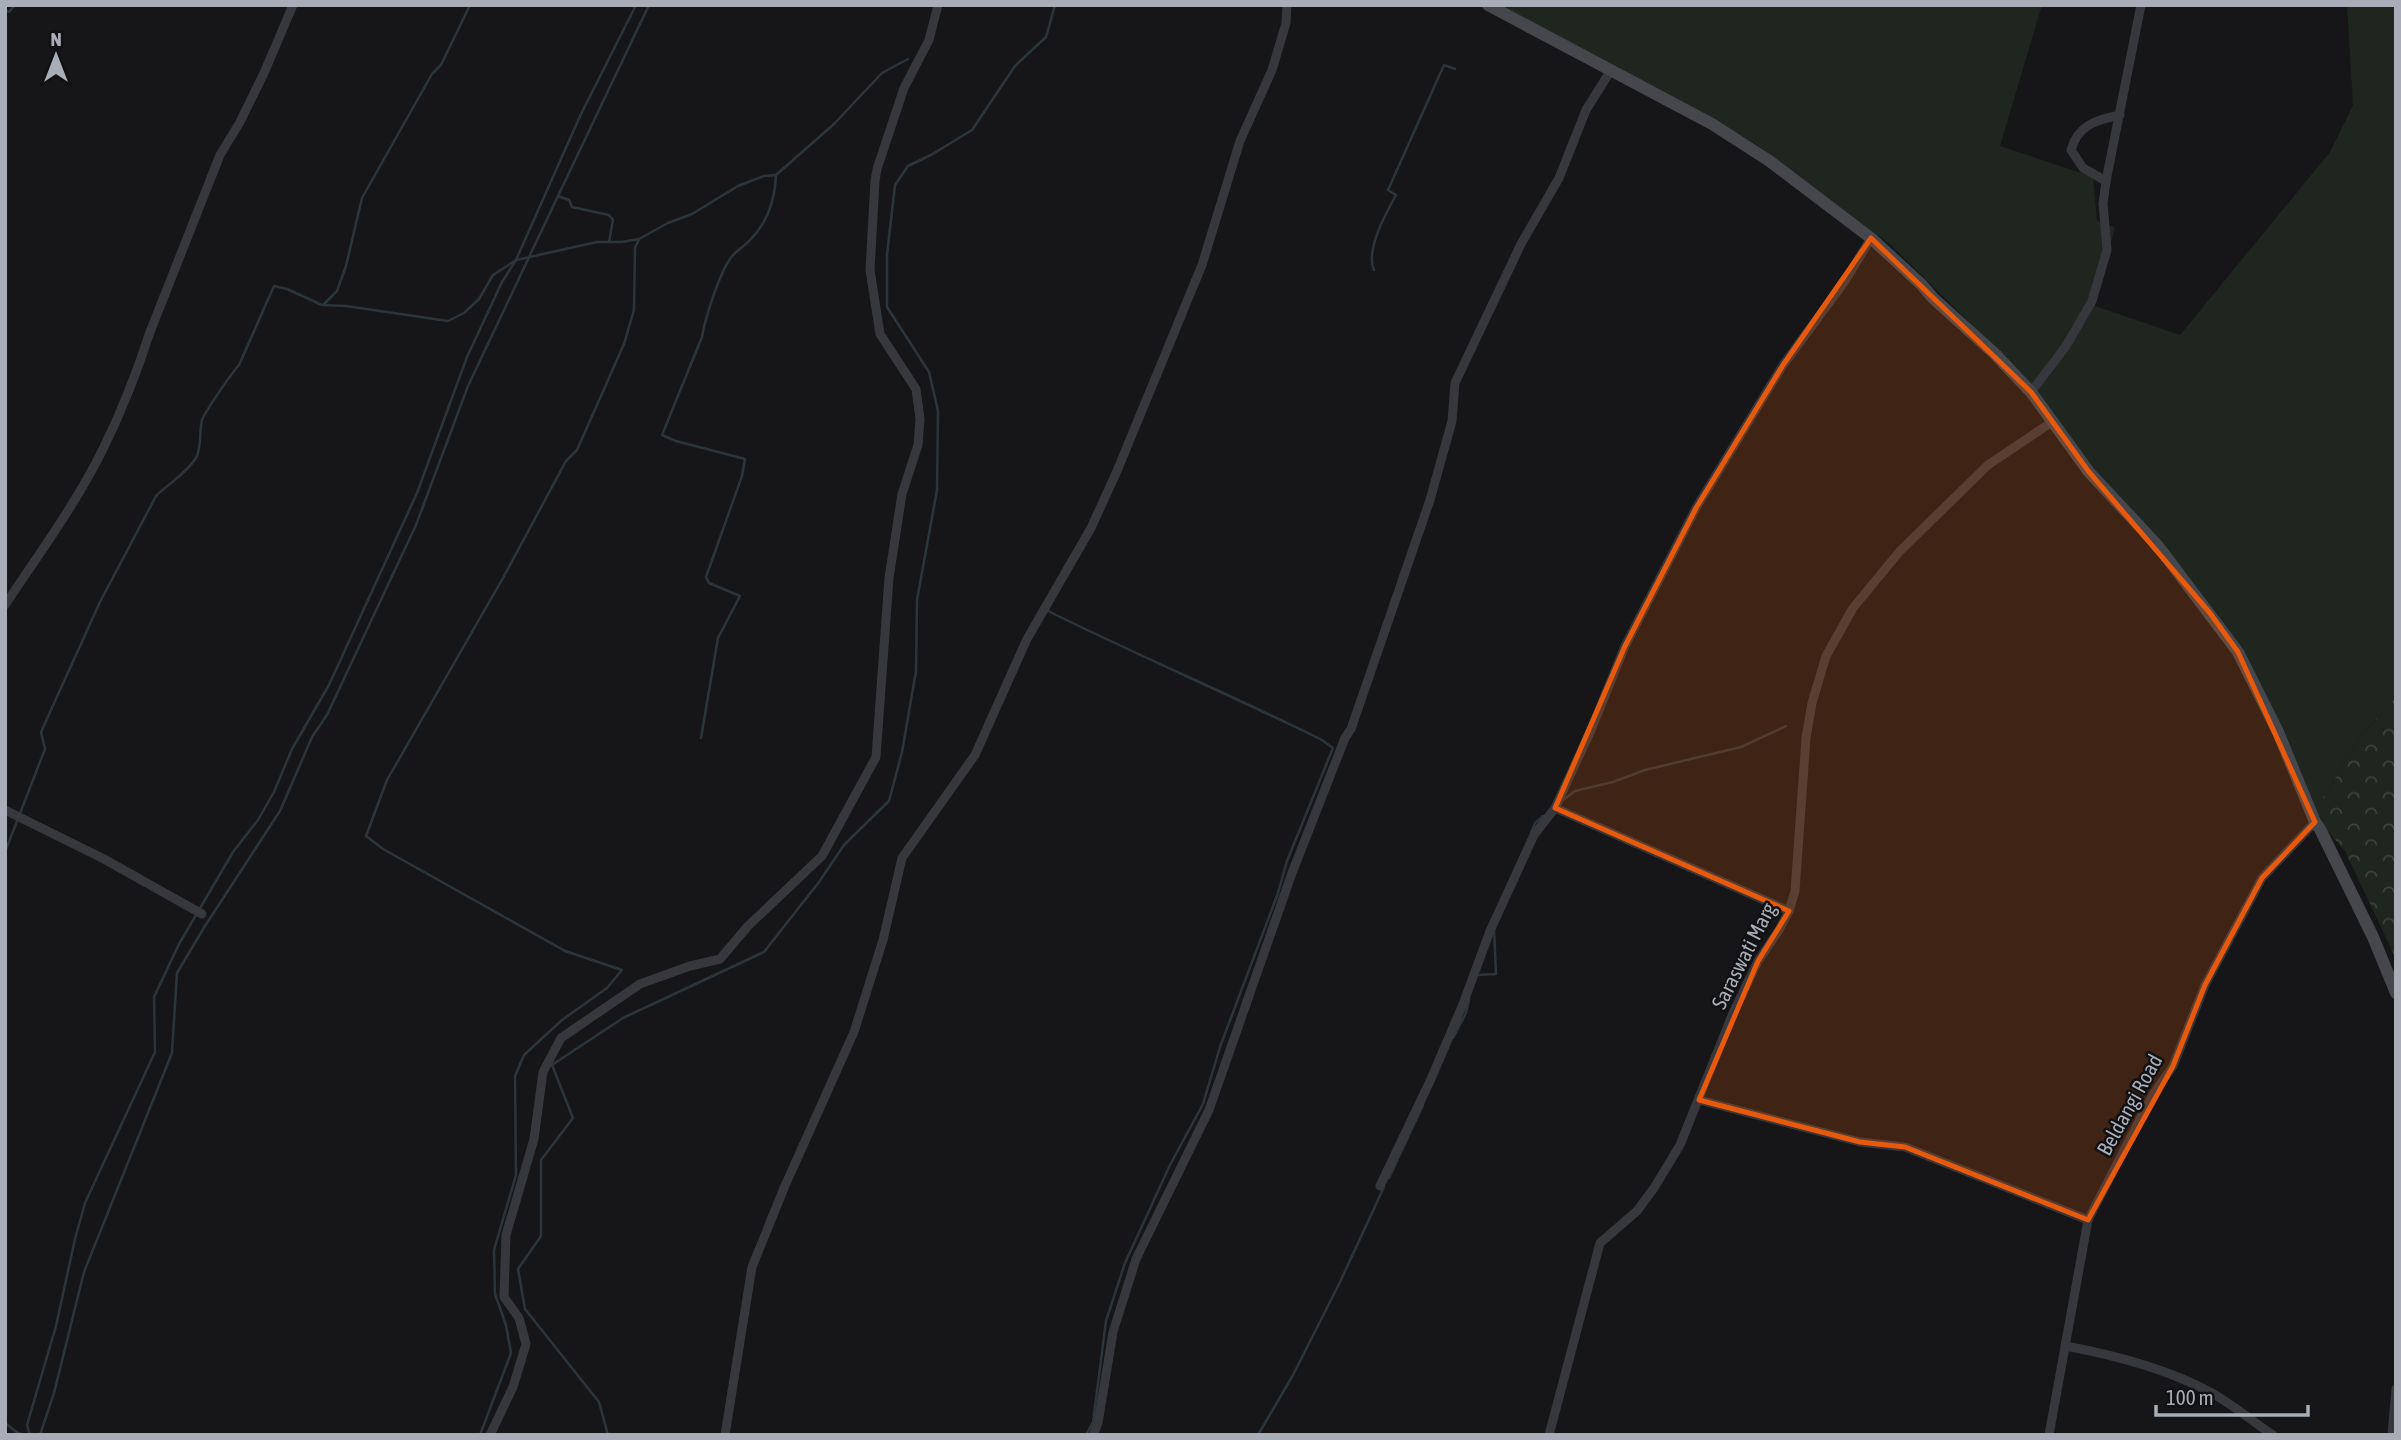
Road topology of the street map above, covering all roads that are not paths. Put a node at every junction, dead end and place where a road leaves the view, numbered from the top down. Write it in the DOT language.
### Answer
graph roads {
  1 [pos="293,5"];
  2 [pos="938,5"];
  3 [pos="1287,5"];
  4 [pos="1488,5"];
  5 [pos="2141,5"];
  6 [pos="1611,70"];
  7 [pos="2120,115"];
  8 [pos="2106,181"];
  9 [pos="1871,238"];
  10 [pos="2031,392"];
  11 [pos="2052,422"];
  12 [pos="5,604"];
  13 [pos="1555,808"];
  14 [pos="5,810"];
  15 [pos="2315,822"];
  16 [pos="1789,911"];
  17 [pos="201,915"];
  18 [pos="2396,993"];
  19 [pos="1699,1100"];
  20 [pos="1380,1186"];
  21 [pos="2088,1220"];
  22 [pos="2065,1346"];
  23 [pos="2396,1389"];
  24 [pos="490,1435"];
  25 [pos="725,1435"];
  26 [pos="1093,1435"];
  27 [pos="1549,1435"];
  28 [pos="2049,1435"];
  29 [pos="2273,1435"];
  30 [pos="2392,1435"];
  1 -- 12 [label="street"];
  2 -- 24 [label="street"];
  3 -- 25 [label="street"];
  4 -- 6 [label="street"];
  5 -- 7 [label="street"];
  6 -- 9 [label="street"];
  6 -- 26 [label="street"];
  7 -- 8 [label="street"];
  7 -- 8 [label="street"];
  8 -- 10 [label="street"];
  9 -- 10 [label="street"];
  9 -- 13 [label="street"];
  10 -- 11 [label="street"];
  11 -- 15 [label="street"];
  11 -- 16 [label="street, Saraswati Marg"];
  13 -- 16 [label="street"];
  13 -- 20 [label="street"];
  14 -- 17 [label="street"];
  15 -- 18 [label="street"];
  15 -- 21 [label="street, Beldangi Road"];
  16 -- 19 [label="street, Saraswati Marg"];
  19 -- 21 [label="street"];
  19 -- 27 [label="street, Saraswati Marg"];
  21 -- 22 [label="street, Beldangi Road"];
  22 -- 28 [label="street, Beldangi Road"];
  22 -- 29 [label="street"];
  23 -- 30 [label="street"];
}
